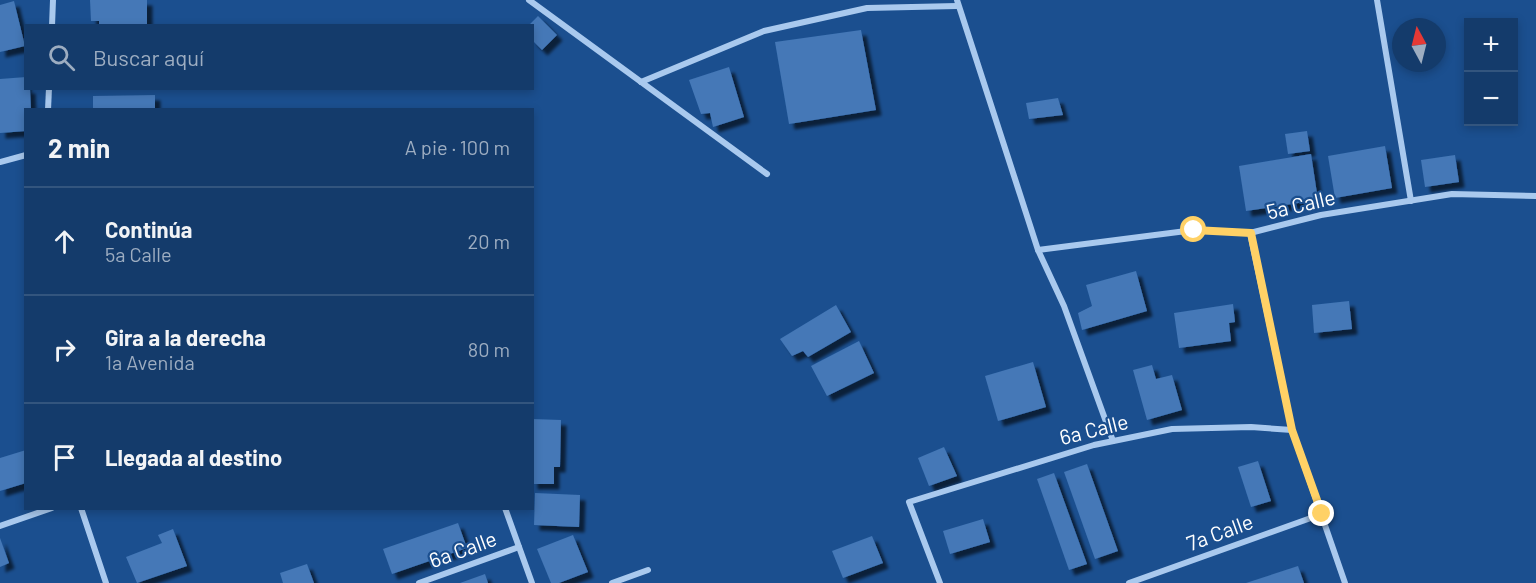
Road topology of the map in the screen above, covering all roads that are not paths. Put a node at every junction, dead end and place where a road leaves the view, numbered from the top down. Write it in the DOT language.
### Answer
graph roads {
  1 [pos="53,0"];
  2 [pos="529,0"];
  3 [pos="865,0"];
  4 [pos="1377,0"];
  5 [pos="957,3"];
  6 [pos="867,8"];
  7 [pos="52,24"];
  8 [pos="642,82"];
  9 [pos="49,90"];
  10 [pos="48,108"];
  11 [pos="24,156"];
  12 [pos="0,162"];
  13 [pos="767,174"];
  14 [pos="1536,196"];
  15 [pos="1411,201"];
  16 [pos="1251,233"];
  17 [pos="1038,250"];
  18 [pos="1292,430"];
  19 [pos="1113,441"];
  20 [pos="46,510"];
  21 [pos="82,510"];
  22 [pos="506,510"];
  23 [pos="1322,514"];
  24 [pos="0,526"];
  25 [pos="519,547"];
  26 [pos="648,570"];
  27 [pos="106,583"];
  28 [pos="419,583"];
  29 [pos="532,583"];
  30 [pos="612,583"];
  31 [pos="940,583"];
  32 [pos="1129,583"];
  33 [pos="1345,583"];
  1 -- 7 [label="street"];
  2 -- 8 [label="street"];
  3 -- 6 [label="street"];
  4 -- 15 [label="street"];
  5 -- 6 [label="street"];
  5 -- 17 [label="street"];
  6 -- 8 [label="street"];
  8 -- 13 [label="street"];
  9 -- 10 [label="street"];
  11 -- 12 [label="street"];
  14 -- 15 [label="street, 5a Calle"];
  15 -- 16 [label="street, 5a Calle"];
  16 -- 17 [label="street, 5a Calle"];
  16 -- 18 [label="street"];
  17 -- 19 [label="street"];
  18 -- 19 [label="street, 6a Calle"];
  18 -- 23 [label="street"];
  19 -- 31 [label="street, 6a Calle"];
  20 -- 24 [label="street"];
  21 -- 27 [label="street"];
  22 -- 25 [label="street"];
  23 -- 32 [label="street, 7a Calle"];
  23 -- 33 [label="street"];
  25 -- 28 [label="street, 6a Calle"];
  25 -- 29 [label="street"];
  26 -- 30 [label="street"];
}
